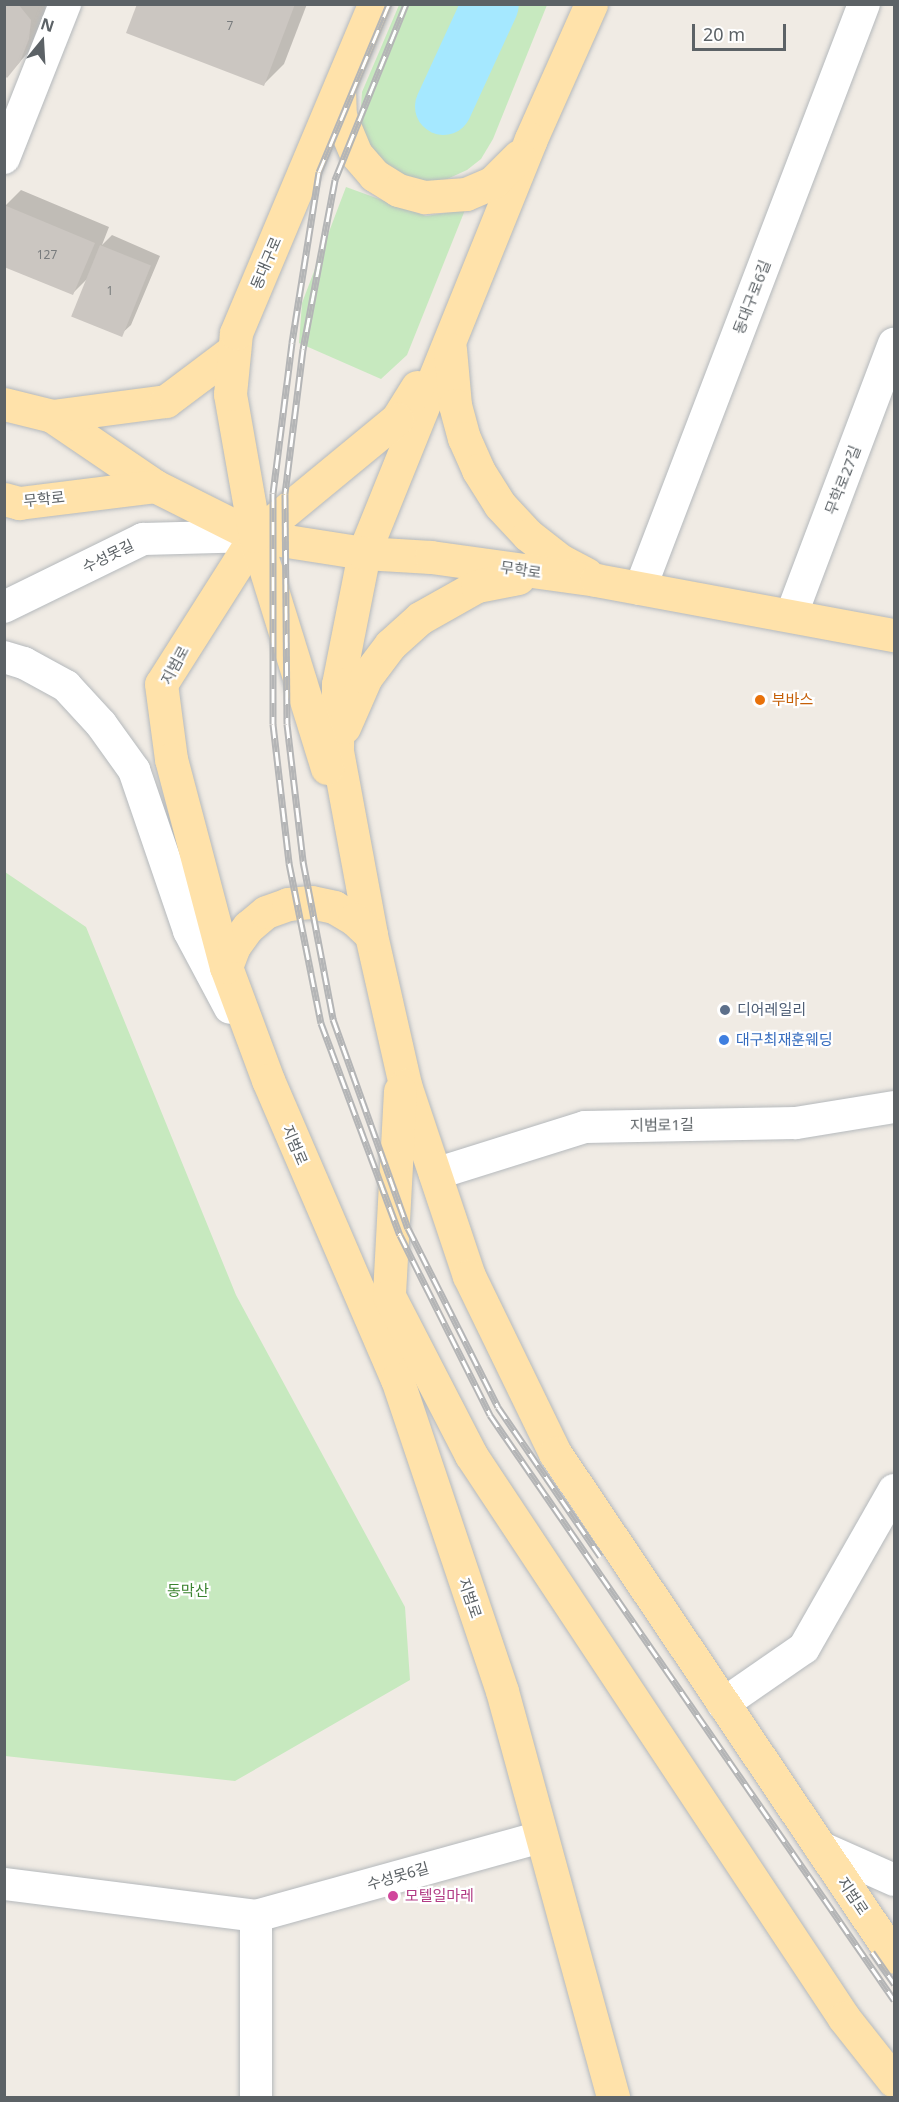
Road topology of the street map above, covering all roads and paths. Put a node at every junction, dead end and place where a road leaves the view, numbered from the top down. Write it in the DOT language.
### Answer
graph roads {
  1 [pos="65,4"];
  2 [pos="374,4"];
  3 [pos="591,4"];
  4 [pos="864,4"];
  5 [pos="339,88"];
  6 [pos="531,139"];
  7 [pos="4,158"];
  8 [pos="450,335"];
  9 [pos="894,344"];
  10 [pos="234,350"];
  11 [pos="4,404"];
  12 [pos="52,416"];
  13 [pos="155,486"];
  14 [pos="4,499"];
  15 [pos="255,536"];
  16 [pos="364,553"];
  17 [pos="542,573"];
  18 [pos="596,580"];
  19 [pos="640,589"];
  20 [pos="4,607"];
  21 [pos="791,616"];
  22 [pos="894,635"];
  23 [pos="4,657"];
  24 [pos="337,751"];
  25 [pos="359,869"];
  26 [pos="371,935"];
  27 [pos="226,967"];
  28 [pos="401,1066"];
  29 [pos="268,1080"];
  30 [pos="894,1107"];
  31 [pos="435,1174"];
  32 [pos="894,1490"];
  33 [pos="723,1704"];
  34 [pos="541,1837"];
  35 [pos="820,1847"];
  36 [pos="894,1880"];
  37 [pos="4,1884"];
  38 [pos="256,1916"];
  39 [pos="894,1957"];
  40 [pos="894,2081"];
  41 [pos="256,2097"];
  42 [pos="613,2097"];
  1 -- 7 [label="street"];
  2 -- 5 [label="main road, 동대구로"];
  3 -- 6 [label="main road"];
  4 -- 19 [label="street, 동대구로6길"];
  5 -- 6 [label="main road"];
  5 -- 10 [label="main road, 동대구로"];
  6 -- 8 [label="main road"];
  8 -- 15 [label="main road"];
  8 -- 16 [label="main road, 지범로"];
  8 -- 18 [label="main road"];
  9 -- 21 [label="street, 무학로27길"];
  10 -- 12 [label="main road"];
  10 -- 15 [label="main road, 동대구로"];
  11 -- 12 [label="main road, 무학로"];
  12 -- 13 [label="main road, 무학로"];
  13 -- 14 [label="main road, 무학로"];
  13 -- 15 [label="main road, 무학로"];
  15 -- 16 [label="main road, 무학로"];
  15 -- 20 [label="street, 수성못길"];
  15 -- 25 [label="main road, 지범로"];
  15 -- 27 [label="main road, 지범로"];
  16 -- 17 [label="main road, 무학로"];
  16 -- 24 [label="main road, 지범로"];
  17 -- 18 [label="main road, 무학로"];
  17 -- 24 [label="main road"];
  18 -- 19 [label="main road, 무학로"];
  19 -- 21 [label="main road, 무학로"];
  21 -- 22 [label="main road, 무학로"];
  23 -- 29 [label="street"];
  24 -- 25 [label="main road, 지범로"];
  25 -- 26 [label="main road, 지범로"];
  26 -- 27 [label="main road"];
  26 -- 28 [label="main road, 지범로"];
  27 -- 29 [label="main road, 지범로"];
  28 -- 31 [label="main road, 지범로"];
  28 -- 40 [label="main road"];
  29 -- 34 [label="main road, 지범로"];
  30 -- 31 [label="street, 지범로1길"];
  31 -- 33 [label="main road, 지범로"];
  32 -- 33 [label="street"];
  33 -- 35 [label="main road, 지범로"];
  34 -- 38 [label="street, 수성못6길"];
  34 -- 42 [label="main road, 지범로"];
  35 -- 36 [label="street"];
  35 -- 39 [label="main road, 지범로"];
  37 -- 38 [label="street, 수성못6길"];
  38 -- 41 [label="street"];
}
